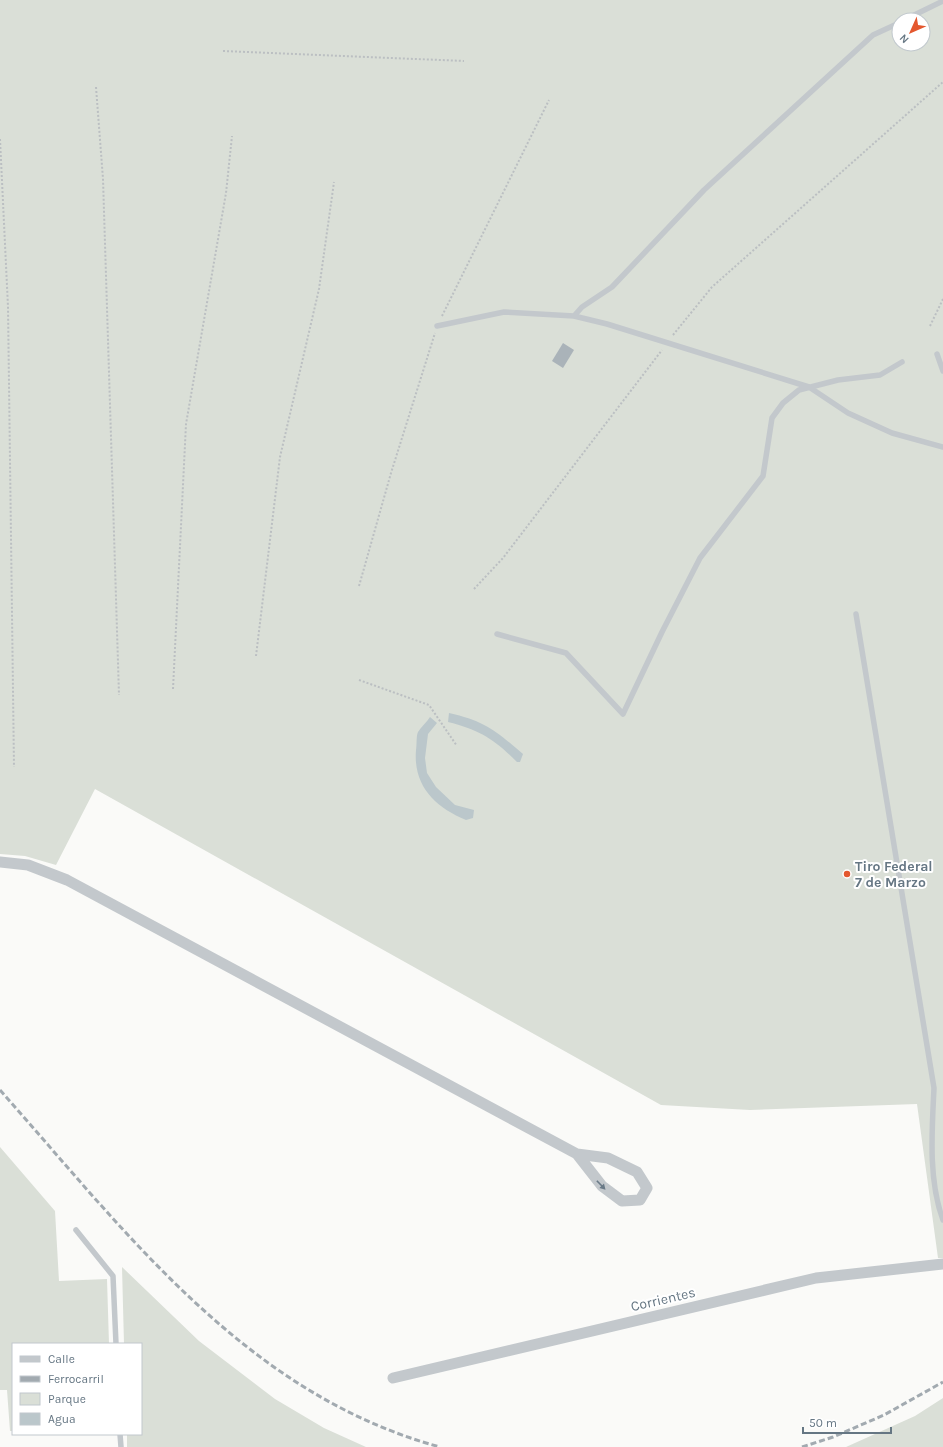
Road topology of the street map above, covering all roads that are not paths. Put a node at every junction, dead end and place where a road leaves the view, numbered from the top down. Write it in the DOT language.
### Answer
graph roads {
  1 [pos="943,1"];
  2 [pos="920,12"];
  3 [pos="891,27"];
  4 [pos="574,316"];
  5 [pos="437,326"];
  6 [pos="937,354"];
  7 [pos="902,362"];
  8 [pos="943,371"];
  9 [pos="808,387"];
  10 [pos="943,447"];
  11 [pos="856,614"];
  12 [pos="497,634"];
  13 [pos="0,862"];
  14 [pos="577,1154"];
  15 [pos="943,1220"];
  16 [pos="76,1230"];
  17 [pos="943,1264"];
  18 [pos="116,1343"];
  19 [pos="393,1378"];
  20 [pos="120,1435"];
  21 [pos="121,1447"];
  1 -- 2 [label="lane"];
  3 -- 4 [label="lane"];
  4 -- 5 [label="lane"];
  4 -- 9 [label="lane"];
  6 -- 8 [label="lane"];
  7 -- 9 [label="lane"];
  9 -- 10 [label="lane"];
  9 -- 12 [label="lane"];
  11 -- 15 [label="lane"];
  13 -- 14 [label="street"];
  14 -- 14 [label="street, one-way"];
  16 -- 18 [label="lane"];
  17 -- 19 [label="street, Corrientes"];
  20 -- 21 [label="lane"];
}
